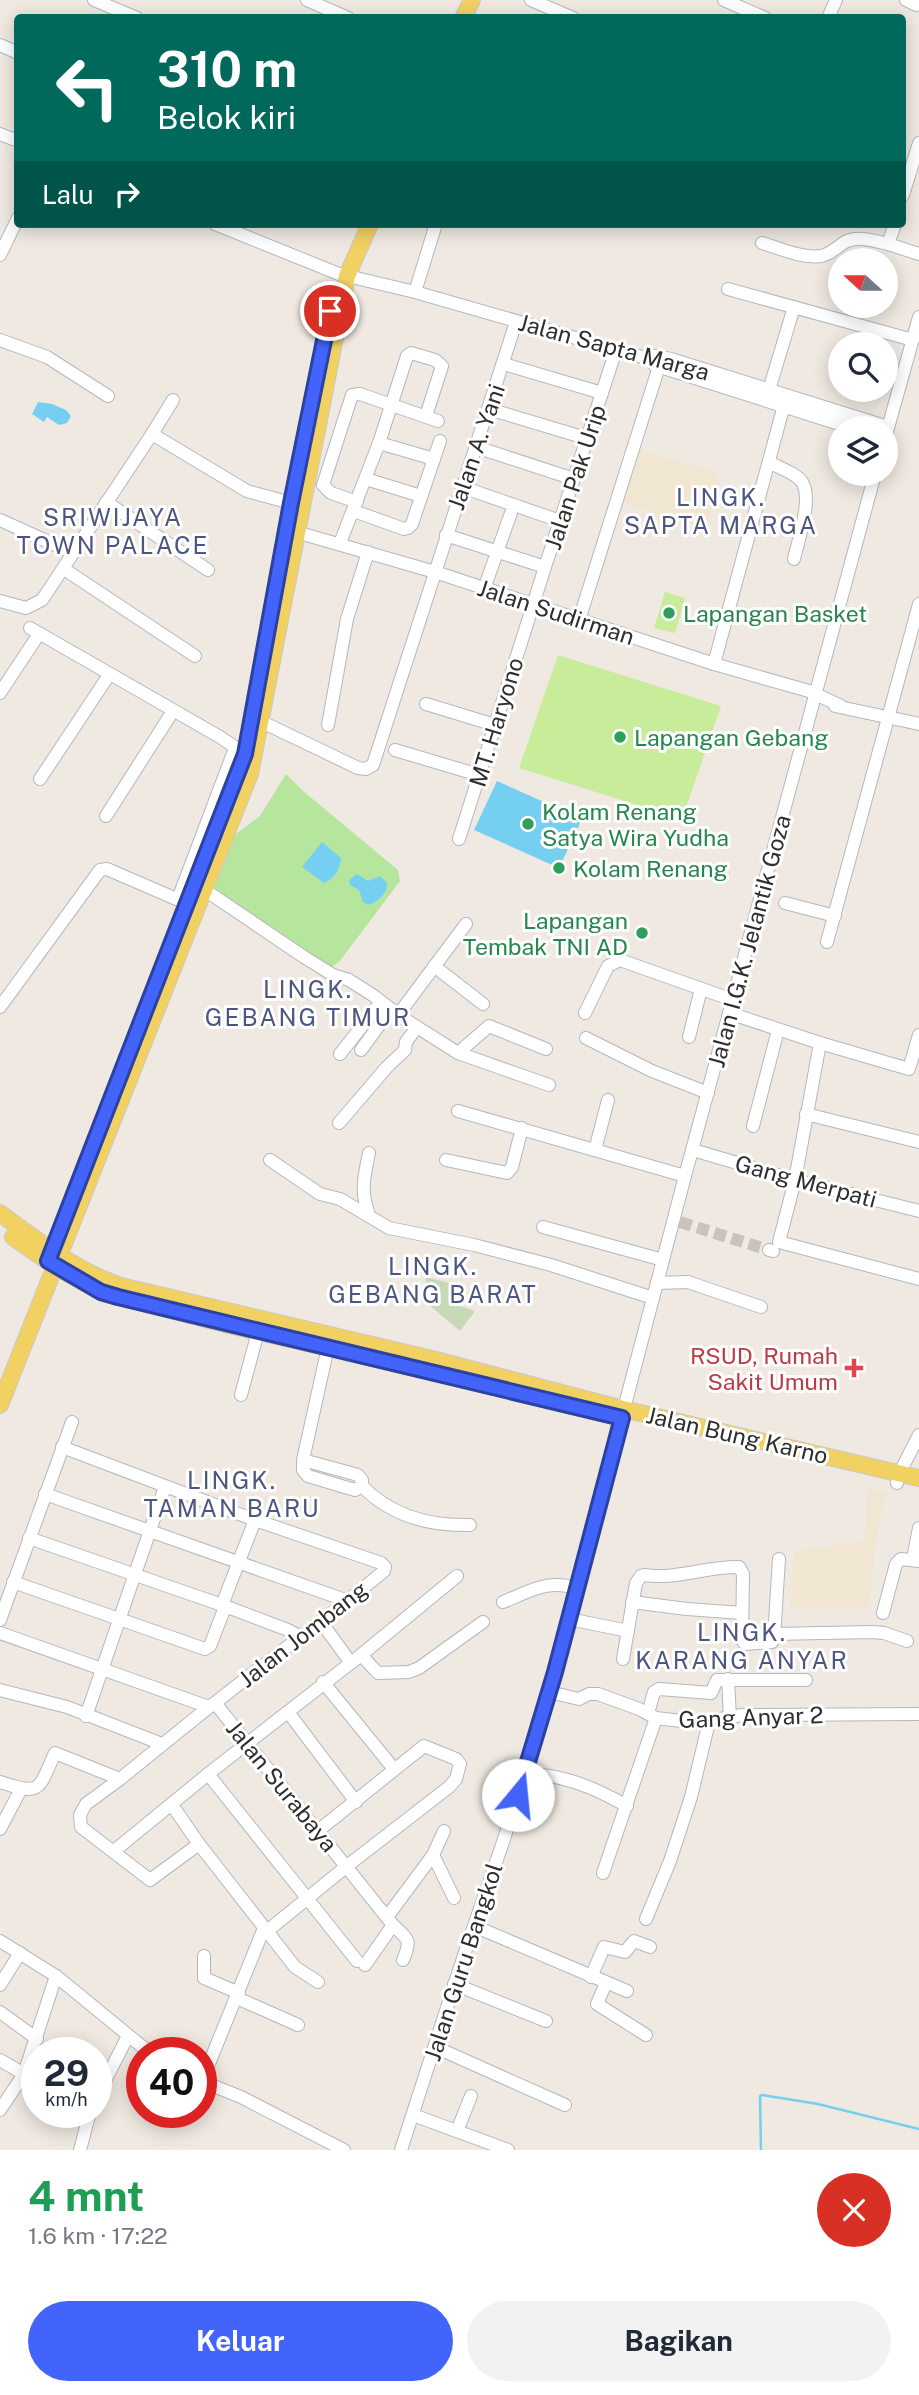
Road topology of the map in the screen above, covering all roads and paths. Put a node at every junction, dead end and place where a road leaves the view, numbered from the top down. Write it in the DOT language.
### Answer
graph roads {
  1 [pos="94,0"];
  2 [pos="307,0"];
  3 [pos="531,0"];
  4 [pos="724,0"];
  5 [pos="115,9"];
  6 [pos="339,14"];
  7 [pos="564,14"];
  8 [pos="756,14"];
  9 [pos="918,144"];
  10 [pos="906,185"];
  11 [pos="14,226"];
  12 [pos="225,228"];
  13 [pos="361,228"];
  14 [pos="368,228"];
  15 [pos="435,228"];
  16 [pos="864,228"];
  17 [pos="893,228"];
  18 [pos="860,238"];
  19 [pos="762,243"];
  20 [pos="888,244"];
  21 [pos="919,254"];
  22 [pos="0,255"];
  23 [pos="343,275"];
  24 [pos="728,289"];
  25 [pos="415,292"];
  26 [pos="794,307"];
  27 [pos="919,317"];
  28 [pos="516,322"];
  29 [pos="0,340"];
  30 [pos="913,340"];
  31 [pos="616,350"];
  32 [pos="661,362"];
  33 [pos="504,364"];
  34 [pos="769,390"];
  35 [pos="602,394"];
  36 [pos="108,396"];
  37 [pos="173,400"];
  38 [pos="390,405"];
  39 [pos="784,405"];
  40 [pos="489,409"];
  41 [pos="832,416"];
  42 [pos="834,416"];
  43 [pos="891,416"];
  44 [pos="152,434"];
  45 [pos="589,439"];
  46 [pos="440,441"];
  47 [pos="379,443"];
  48 [pos="476,447"];
  49 [pos="434,459"];
  50 [pos="768,462"];
  51 [pos="366,479"];
  52 [pos="574,479"];
  53 [pos="872,486"];
  54 [pos="462,487"];
  55 [pos="421,496"];
  56 [pos="106,502"];
  57 [pos="291,503"];
  58 [pos="356,507"];
  59 [pos="511,513"];
  60 [pos="0,520"];
  61 [pos="560,521"];
  62 [pos="296,532"];
  63 [pos="446,535"];
  64 [pos="340,543"];
  65 [pos="496,551"];
  66 [pos="368,552"];
  67 [pos="73,553"];
  68 [pos="794,559"];
  69 [pos="545,567"];
  70 [pos="64,569"];
  71 [pos="208,570"];
  72 [pos="435,572"];
  73 [pos="484,589"];
  74 [pos="0,601"];
  75 [pos="533,604"];
  76 [pos="919,604"];
  77 [pos="579,620"];
  78 [pos="274,621"];
  79 [pos="195,656"];
  80 [pos="714,664"];
  81 [pos="109,675"];
  82 [pos="0,693"];
  83 [pos="815,700"];
  84 [pos="426,704"];
  85 [pos="173,711"];
  86 [pos="890,716"];
  87 [pos="260,721"];
  88 [pos="919,724"];
  89 [pos="328,725"];
  90 [pos="495,725"];
  91 [pos="395,750"];
  92 [pos="240,751"];
  93 [pos="479,775"];
  94 [pos="40,779"];
  95 [pos="106,816"];
  96 [pos="459,839"];
  97 [pos="200,886"];
  98 [pos="785,903"];
  99 [pos="186,908"];
  100 [pos="835,916"];
  101 [pos="466,924"];
  102 [pos="827,942"];
  103 [pos="433,965"];
  104 [pos="701,989"];
  105 [pos="483,1004"];
  106 [pos="731,1006"];
  107 [pos="0,1007"];
  108 [pos="390,1009"];
  109 [pos="585,1013"];
  110 [pos="417,1027"];
  111 [pos="778,1030"];
  112 [pos="919,1035"];
  113 [pos="689,1037"];
  114 [pos="586,1038"];
  115 [pos="820,1043"];
  116 [pos="546,1049"];
  117 [pos="361,1050"];
  118 [pos="453,1050"];
  119 [pos="340,1054"];
  120 [pos="914,1070"];
  121 [pos="549,1085"];
  122 [pos="708,1093"];
  123 [pos="608,1100"];
  124 [pos="458,1111"];
  125 [pos="806,1114"];
  126 [pos="339,1123"];
  127 [pos="753,1126"];
  128 [pos="522,1128"];
  129 [pos="919,1142"];
  130 [pos="595,1150"];
  131 [pos="693,1150"];
  132 [pos="369,1153"];
  133 [pos="270,1160"];
  134 [pos="446,1160"];
  135 [pos="685,1176"];
  136 [pos="795,1180"];
  137 [pos="919,1211"];
  138 [pos="0,1213"];
  139 [pos="379,1223"];
  140 [pos="0,1227"];
  141 [pos="543,1227"];
  142 [pos="54,1259"];
  143 [pos="663,1260"];
  144 [pos="919,1279"];
  145 [pos="657,1283"];
  146 [pos="653,1298"];
  147 [pos="761,1307"];
  148 [pos="230,1319"];
  149 [pos="258,1332"];
  150 [pos="328,1347"];
  151 [pos="417,1362"];
  152 [pos="0,1379"];
  153 [pos="241,1395"];
  154 [pos="0,1405"];
  155 [pos="622,1413"];
  156 [pos="72,1422"];
  157 [pos="919,1435"];
  158 [pos="62,1447"];
  159 [pos="898,1478"];
  160 [pos="919,1478"];
  161 [pos="165,1487"];
  162 [pos="919,1488"];
  163 [pos="45,1494"];
  164 [pos="255,1520"];
  165 [pos="470,1525"];
  166 [pos="919,1528"];
  167 [pos="150,1531"];
  168 [pos="29,1538"];
  169 [pos="779,1559"];
  170 [pos="916,1560"];
  171 [pos="240,1562"];
  172 [pos="135,1575"];
  173 [pos="457,1576"];
  174 [pos="13,1582"];
  175 [pos="577,1589"];
  176 [pos="348,1601"];
  177 [pos="503,1602"];
  178 [pos="632,1602"];
  179 [pos="223,1606"];
  180 [pos="742,1613"];
  181 [pos="883,1613"];
  182 [pos="569,1619"];
  183 [pos="0,1620"];
  184 [pos="120,1620"];
  185 [pos="321,1622"];
  186 [pos="483,1622"];
  187 [pos="628,1631"];
  188 [pos="0,1633"];
  189 [pos="299,1636"];
  190 [pos="774,1636"];
  191 [pos="907,1641"];
  192 [pos="356,1659"];
  193 [pos="623,1659"];
  194 [pos="102,1668"];
  195 [pos="728,1679"];
  196 [pos="806,1680"];
  197 [pos="324,1682"];
  198 [pos="0,1690"];
  199 [pos="549,1692"];
  200 [pos="212,1705"];
  201 [pos="288,1712"];
  202 [pos="919,1714"];
  203 [pos="86,1716"];
  204 [pos="652,1716"];
  205 [pos="730,1718"];
  206 [pos="709,1722"];
  207 [pos="250,1742"];
  208 [pos="163,1744"];
  209 [pos="394,1769"];
  210 [pos="525,1773"];
  211 [pos="208,1774"];
  212 [pos="120,1779"];
  213 [pos="0,1782"];
  214 [pos="21,1789"];
  215 [pos="356,1802"];
  216 [pos="172,1805"];
  217 [pos="627,1806"];
  218 [pos="0,1829"];
  219 [pos="319,1830"];
  220 [pos="444,1831"];
  221 [pos="198,1844"];
  222 [pos="114,1851"];
  223 [pos="433,1856"];
  224 [pos="347,1866"];
  225 [pos="603,1873"];
  226 [pos="454,1898"];
  227 [pos="307,1900"];
  228 [pos="646,1919"];
  229 [pos="390,1921"];
  230 [pos="474,1926"];
  231 [pos="265,1930"];
  232 [pos="0,1941"];
  233 [pos="650,1947"];
  234 [pos="20,1953"];
  235 [pos="204,1956"];
  236 [pos="403,1959"];
  237 [pos="56,1976"];
  238 [pos="591,1977"];
  239 [pos="318,1982"];
  240 [pos="606,1983"];
  241 [pos="454,1984"];
  242 [pos="0,1985"];
  243 [pos="627,1991"];
  244 [pos="238,1996"];
  245 [pos="0,2012"];
  246 [pos="546,2021"];
  247 [pos="298,2025"];
  248 [pos="128,2035"];
  249 [pos="646,2035"];
  250 [pos="34,2037"];
  251 [pos="38,2037"];
  252 [pos="130,2037"];
  253 [pos="217,2046"];
  254 [pos="435,2047"];
  255 [pos="0,2060"];
  256 [pos="112,2066"];
  257 [pos="21,2072"];
  258 [pos="21,2078"];
  259 [pos="217,2087"];
  260 [pos="471,2096"];
  261 [pos="565,2105"];
  262 [pos="0,2110"];
  263 [pos="413,2115"];
  264 [pos="86,2128"];
  265 [pos="457,2131"];
  266 [pos="80,2150"];
  267 [pos="344,2150"];
  268 [pos="401,2150"];
  269 [pos="508,2150"];
  1 -- 5 [label="street"];
  2 -- 6 [label="street"];
  3 -- 7 [label="street"];
  4 -- 8 [label="street"];
  9 -- 10 [label="street"];
  11 -- 22 [label="street"];
  12 -- 23 [label="street, Jalan Sapta Marga"];
  13 -- 23 [label="main road"];
  14 -- 23 [label="main road"];
  15 -- 25 [label="street"];
  16 -- 18 [label="street"];
  17 -- 20 [label="street"];
  18 -- 19 [label="street"];
  18 -- 20 [label="street"];
  20 -- 21 [label="street"];
  23 -- 25 [label="street, Jalan Sapta Marga"];
  23 -- 57 [label="main road"];
  23 -- 62 [label="main road"];
  24 -- 26 [label="street"];
  25 -- 28 [label="street, Jalan Sapta Marga"];
  26 -- 30 [label="street"];
  26 -- 34 [label="street"];
  27 -- 30 [label="street"];
  28 -- 31 [label="street, Jalan Sapta Marga"];
  28 -- 33 [label="street, Jalan A. Yani"];
  29 -- 36 [label="street"];
  30 -- 43 [label="street"];
  31 -- 32 [label="street, Jalan Sapta Marga"];
  31 -- 35 [label="street, Jalan Pak Urip"];
  32 -- 34 [label="street, Jalan Sapta Marga"];
  32 -- 39 [label="street"];
  32 -- 77 [label="street"];
  33 -- 35 [label="street"];
  33 -- 40 [label="street, Jalan A. Yani"];
  34 -- 42 [label="street, Jalan Sapta Marga"];
  35 -- 45 [label="street, Jalan Pak Urip"];
  37 -- 44 [label="street"];
  38 -- 38 [label="street"];
  38 -- 47 [label="street"];
  38 -- 58 [label="street"];
  39 -- 41 [label="street"];
  39 -- 50 [label="street"];
  40 -- 45 [label="street"];
  40 -- 48 [label="street, Jalan A. Yani"];
  44 -- 56 [label="street"];
  44 -- 57 [label="street"];
  45 -- 52 [label="street, Jalan Pak Urip"];
  46 -- 49 [label="street"];
  47 -- 49 [label="street"];
  47 -- 51 [label="street"];
  48 -- 52 [label="street"];
  48 -- 54 [label="street, Jalan A. Yani"];
  49 -- 55 [label="street"];
  50 -- 68 [label="street"];
  50 -- 80 [label="street"];
  51 -- 55 [label="street"];
  51 -- 58 [label="street"];
  52 -- 61 [label="street, Jalan Pak Urip"];
  53 -- 83 [label="street, Jalan I.G.K. Jelantik Goza"];
  54 -- 61 [label="street"];
  54 -- 63 [label="street, Jalan A. Yani"];
  55 -- 58 [label="street"];
  56 -- 67 [label="street"];
  56 -- 71 [label="street"];
  57 -- 78 [label="main road"];
  58 -- 64 [label="street"];
  59 -- 65 [label="street"];
  60 -- 67 [label="street"];
  61 -- 69 [label="street, Jalan Pak Urip"];
  62 -- 64 [label="street, Jalan Sudirman"];
  62 -- 78 [label="main road"];
  63 -- 65 [label="street"];
  63 -- 72 [label="street, Jalan A. Yani"];
  64 -- 66 [label="street, Jalan Sudirman"];
  65 -- 69 [label="street"];
  65 -- 73 [label="street"];
  66 -- 72 [label="street, Jalan Sudirman"];
  66 -- 89 [label="street"];
  67 -- 70 [label="street"];
  69 -- 75 [label="street, Jalan Pak Urip"];
  70 -- 74 [label="street"];
  70 -- 79 [label="street"];
  72 -- 73 [label="street, Jalan Sudirman"];
  72 -- 87 [label="street, Jalan A. Yani"];
  73 -- 75 [label="street, Jalan Sudirman"];
  75 -- 77 [label="street, Jalan Sudirman"];
  75 -- 90 [label="street, MT. Haryono"];
  76 -- 86 [label="street"];
  77 -- 80 [label="street, Jalan Sudirman"];
  78 -- 87 [label="main road"];
  78 -- 92 [label="main road"];
  80 -- 83 [label="street, Jalan Sudirman"];
  81 -- 82 [label="street"];
  81 -- 85 [label="street"];
  81 -- 94 [label="street"];
  83 -- 86 [label="street, Jalan Sudirman"];
  83 -- 106 [label="street, Jalan I.G.K. Jelantik Goza"];
  84 -- 90 [label="street"];
  85 -- 92 [label="street"];
  85 -- 95 [label="street"];
  86 -- 88 [label="street, Jalan Sudirman"];
  86 -- 100 [label="street"];
  87 -- 97 [label="main road"];
  90 -- 93 [label="street, MT. Haryono"];
  91 -- 93 [label="street"];
  92 -- 97 [label="main road"];
  92 -- 99 [label="street"];
  93 -- 96 [label="street, MT. Haryono"];
  97 -- 99 [label="main road"];
  97 -- 108 [label="street"];
  98 -- 100 [label="street"];
  99 -- 107 [label="street"];
  99 -- 142 [label="main road"];
  100 -- 102 [label="street"];
  101 -- 103 [label="street"];
  103 -- 105 [label="street"];
  103 -- 108 [label="street"];
  104 -- 106 [label="street"];
  104 -- 109 [label="street"];
  104 -- 113 [label="street"];
  106 -- 111 [label="street"];
  106 -- 122 [label="street, Jalan I.G.K. Jelantik Goza"];
  108 -- 110 [label="street"];
  108 -- 117 [label="street"];
  108 -- 119 [label="street"];
  110 -- 118 [label="street"];
  110 -- 126 [label="street"];
  111 -- 115 [label="street"];
  111 -- 127 [label="street"];
  112 -- 120 [label="street"];
  114 -- 122 [label="street"];
  115 -- 120 [label="street"];
  115 -- 125 [label="street"];
  116 -- 118 [label="street"];
  118 -- 121 [label="street"];
  122 -- 131 [label="street, Jalan I.G.K. Jelantik Goza"];
  123 -- 130 [label="street"];
  124 -- 128 [label="street"];
  125 -- 129 [label="street"];
  125 -- 136 [label="street"];
  128 -- 130 [label="street"];
  128 -- 134 [label="street"];
  130 -- 135 [label="street"];
  131 -- 135 [label="street, Jalan I.G.K. Jelantik Goza"];
  131 -- 136 [label="street, Gang Merpati"];
  132 -- 139 [label="street"];
  133 -- 139 [label="street"];
  135 -- 143 [label="street, Jalan I.G.K. Jelantik Goza"];
  136 -- 137 [label="street, Gang Merpati"];
  136 -- 144 [label="street"];
  138 -- 142 [label="main road"];
  139 -- 146 [label="street"];
  140 -- 142 [label="main road"];
  141 -- 143 [label="street"];
  142 -- 148 [label="main road"];
  142 -- 152 [label="main road"];
  142 -- 154 [label="main road"];
  143 -- 145 [label="street, Jalan I.G.K. Jelantik Goza"];
  145 -- 146 [label="street, Jalan I.G.K. Jelantik Goza"];
  145 -- 147 [label="street"];
  146 -- 155 [label="street, Jalan I.G.K. Jelantik Goza"];
  148 -- 149 [label="main road"];
  148 -- 151 [label="main road"];
  149 -- 150 [label="main road"];
  149 -- 153 [label="street"];
  150 -- 151 [label="main road"];
  150 -- 165 [label="street"];
  151 -- 155 [label="main road"];
  155 -- 159 [label="main road"];
  155 -- 175 [label="street, Jalan Guru Bangkol"];
  156 -- 158 [label="street"];
  157 -- 159 [label="street"];
  158 -- 161 [label="street"];
  158 -- 163 [label="street"];
  159 -- 160 [label="main road"];
  159 -- 162 [label="main road"];
  161 -- 164 [label="street"];
  161 -- 167 [label="street"];
  163 -- 167 [label="street"];
  163 -- 168 [label="street"];
  164 -- 171 [label="street"];
  164 -- 176 [label="street, Jalan Jombang"];
  166 -- 170 [label="street"];
  167 -- 171 [label="street"];
  167 -- 172 [label="street"];
  168 -- 172 [label="street"];
  168 -- 174 [label="street"];
  169 -- 190 [label="street"];
  170 -- 181 [label="street"];
  171 -- 176 [label="street"];
  171 -- 179 [label="street"];
  172 -- 179 [label="street"];
  172 -- 184 [label="street"];
  173 -- 192 [label="street"];
  174 -- 183 [label="street"];
  174 -- 184 [label="street"];
  175 -- 177 [label="street"];
  175 -- 182 [label="street, Jalan Guru Bangkol"];
  176 -- 185 [label="street, Jalan Jombang"];
  178 -- 180 [label="street"];
  178 -- 180 [label="street"];
  178 -- 187 [label="street"];
  179 -- 184 [label="street"];
  179 -- 189 [label="street"];
  180 -- 190 [label="street"];
  182 -- 187 [label="street"];
  182 -- 199 [label="street, Jalan Guru Bangkol"];
  184 -- 194 [label="street"];
  185 -- 189 [label="street, Jalan Jombang"];
  185 -- 192 [label="street"];
  186 -- 192 [label="street"];
  187 -- 193 [label="street"];
  188 -- 194 [label="street, Jalan Surabaya"];
  189 -- 200 [label="street, Jalan Jombang"];
  190 -- 191 [label="street"];
  192 -- 197 [label="street"];
  194 -- 200 [label="street, Jalan Surabaya"];
  194 -- 203 [label="street"];
  195 -- 196 [label="street"];
  195 -- 204 [label="street"];
  195 -- 205 [label="street"];
  197 -- 201 [label="street"];
  197 -- 209 [label="street"];
  198 -- 203 [label="street"];
  199 -- 204 [label="street, Gang Anyar 2"];
  199 -- 210 [label="street, Jalan Guru Bangkol"];
  200 -- 207 [label="street, Jalan Surabaya"];
  200 -- 208 [label="street, Jalan Jombang"];
  201 -- 207 [label="street"];
  201 -- 215 [label="street"];
  202 -- 205 [label="street, Gang Anyar 2"];
  203 -- 208 [label="street"];
  204 -- 206 [label="street, Gang Anyar 2"];
  204 -- 217 [label="street"];
  205 -- 206 [label="street, Gang Anyar 2"];
  206 -- 228 [label="street"];
  207 -- 211 [label="street"];
  207 -- 219 [label="street, Jalan Surabaya"];
  208 -- 212 [label="street, Jalan Jombang"];
  209 -- 215 [label="street"];
  209 -- 224 [label="street"];
  210 -- 217 [label="street"];
  210 -- 230 [label="street, Jalan Guru Bangkol"];
  211 -- 216 [label="street"];
  211 -- 227 [label="street"];
  212 -- 214 [label="street"];
  212 -- 222 [label="street, Jalan Jombang"];
  213 -- 214 [label="street"];
  214 -- 218 [label="street"];
  215 -- 219 [label="street"];
  216 -- 221 [label="street"];
  216 -- 222 [label="street"];
  217 -- 225 [label="street"];
  219 -- 224 [label="street, Jalan Surabaya"];
  220 -- 223 [label="street"];
  221 -- 222 [label="street"];
  221 -- 231 [label="street"];
  223 -- 226 [label="street"];
  223 -- 229 [label="street"];
  224 -- 227 [label="street"];
  224 -- 229 [label="street, Jalan Surabaya"];
  227 -- 229 [label="street"];
  227 -- 231 [label="street"];
  229 -- 236 [label="street, Jalan Surabaya"];
  230 -- 238 [label="street"];
  230 -- 241 [label="street, Jalan Guru Bangkol"];
  231 -- 239 [label="street"];
  231 -- 244 [label="street"];
  232 -- 234 [label="street"];
  233 -- 238 [label="street"];
  234 -- 237 [label="street"];
  234 -- 242 [label="street"];
  235 -- 244 [label="street"];
  237 -- 248 [label="street"];
  237 -- 251 [label="street"];
  238 -- 240 [label="street"];
  240 -- 243 [label="street"];
  240 -- 249 [label="street"];
  241 -- 246 [label="street"];
  241 -- 254 [label="street, Jalan Guru Bangkol"];
  244 -- 247 [label="street"];
  244 -- 253 [label="street"];
  245 -- 250 [label="street"];
  248 -- 252 [label="street"];
  248 -- 256 [label="street"];
  254 -- 261 [label="street"];
  254 -- 263 [label="street, Jalan Guru Bangkol"];
  255 -- 257 [label="street"];
  258 -- 262 [label="street"];
  259 -- 267 [label="street"];
  260 -- 265 [label="street"];
  263 -- 265 [label="street"];
  263 -- 268 [label="street, Jalan Guru Bangkol"];
  264 -- 266 [label="street"];
  265 -- 269 [label="street"];
}
